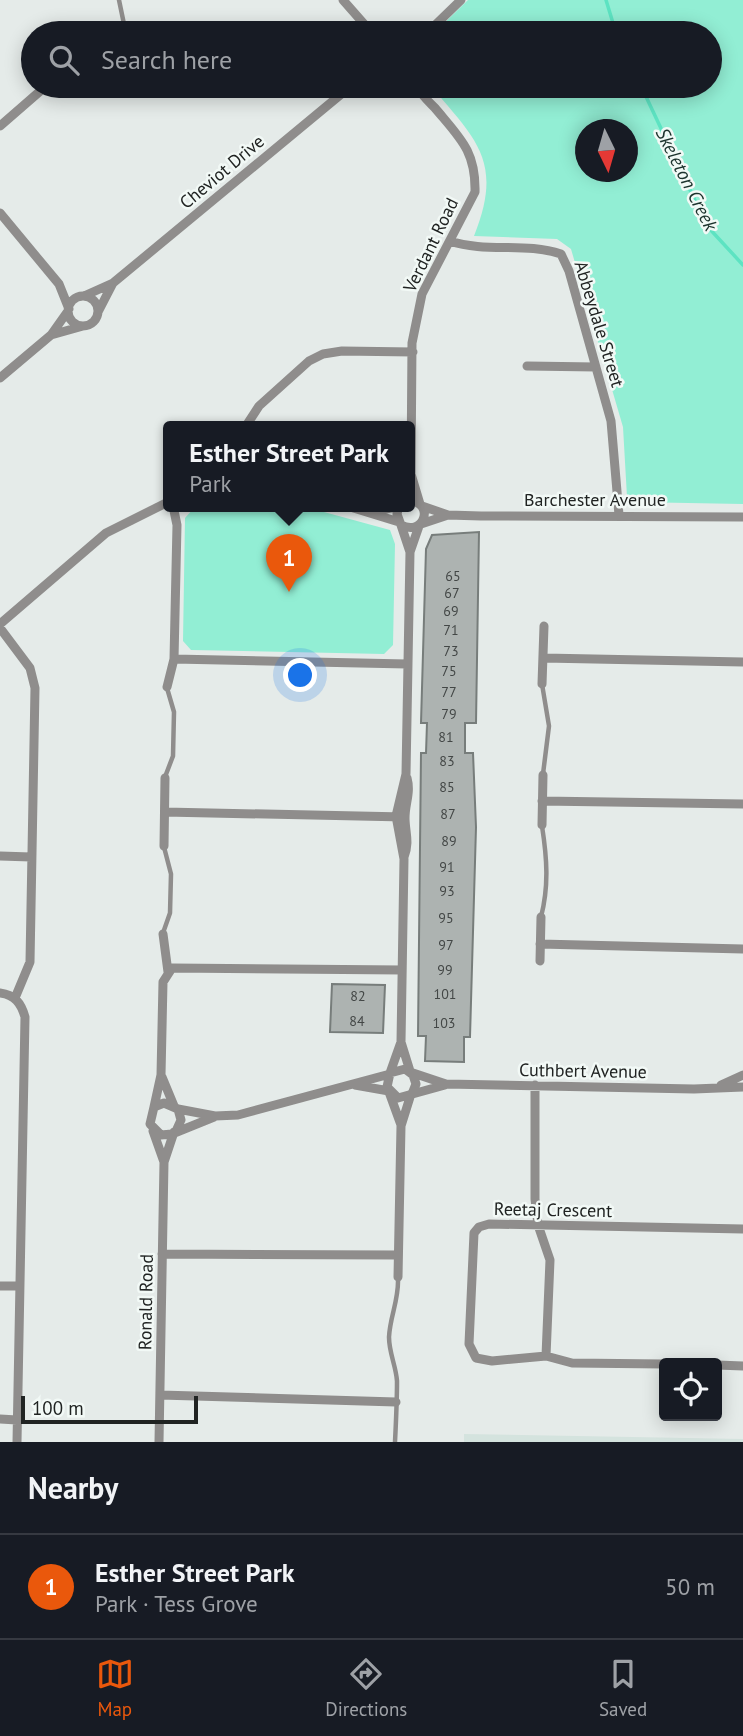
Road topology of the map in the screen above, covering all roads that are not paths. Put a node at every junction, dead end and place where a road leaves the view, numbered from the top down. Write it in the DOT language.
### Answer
graph roads {
  1 [pos="119,0"];
  2 [pos="343,0"];
  3 [pos="461,0"];
  4 [pos="121,21"];
  5 [pos="361,21"];
  6 [pos="439,21"];
  7 [pos="32,98"];
  8 [pos="337,98"];
  9 [pos="427,98"];
  10 [pos="0,126"];
  11 [pos="0,213"];
  12 [pos="450,241"];
  13 [pos="113,283"];
  14 [pos="59,284"];
  15 [pos="83,296"];
  16 [pos="69,310"];
  17 [pos="98,312"];
  18 [pos="85,326"];
  19 [pos="51,335"];
  20 [pos="413,352"];
  21 [pos="527,366"];
  22 [pos="596,368"];
  23 [pos="0,378"];
  24 [pos="249,421"];
  25 [pos="411,421"];
  26 [pos="415,489"];
  27 [pos="415,503"];
  28 [pos="163,504"];
  29 [pos="421,505"];
  30 [pos="174,512"];
  31 [pos="373,512"];
  32 [pos="398,512"];
  33 [pos="448,515"];
  34 [pos="620,515"];
  35 [pos="743,517"];
  36 [pos="400,524"];
  37 [pos="420,525"];
  38 [pos="410,552"];
  39 [pos="0,626"];
  40 [pos="544,626"];
  41 [pos="544,658"];
  42 [pos="174,659"];
  43 [pos="743,662"];
  44 [pos="407,664"];
  45 [pos="542,684"];
  46 [pos="167,687"];
  47 [pos="543,775"];
  48 [pos="165,778"];
  49 [pos="542,802"];
  50 [pos="743,804"];
  51 [pos="165,812"];
  52 [pos="401,816"];
  53 [pos="542,825"];
  54 [pos="164,846"];
  55 [pos="0,856"];
  56 [pos="30,857"];
  57 [pos="541,917"];
  58 [pos="163,934"];
  59 [pos="540,944"];
  60 [pos="743,949"];
  61 [pos="540,961"];
  62 [pos="402,970"];
  63 [pos="168,972"];
  64 [pos="0,993"];
  65 [pos="15,998"];
  66 [pos="401,1042"];
  67 [pos="410,1071"];
  68 [pos="390,1074"];
  69 [pos="161,1075"];
  70 [pos="743,1075"];
  71 [pos="446,1084"];
  72 [pos="353,1085"];
  73 [pos="535,1086"];
  74 [pos="720,1086"];
  75 [pos="743,1087"];
  76 [pos="389,1091"];
  77 [pos="412,1094"];
  78 [pos="154,1107"];
  79 [pos="176,1108"];
  80 [pos="215,1116"];
  81 [pos="401,1126"];
  82 [pos="152,1128"];
  83 [pos="175,1131"];
  84 [pos="164,1162"];
  85 [pos="538,1225"];
  86 [pos="743,1229"];
  87 [pos="162,1254"];
  88 [pos="398,1255"];
  89 [pos="398,1277"];
  90 [pos="0,1286"];
  91 [pos="20,1286"];
  92 [pos="545,1356"];
  93 [pos="659,1364"];
  94 [pos="722,1365"];
  95 [pos="743,1366"];
  96 [pos="160,1395"];
  97 [pos="396,1402"];
  98 [pos="0,1419"];
  99 [pos="17,1420"];
  100 [pos="17,1442"];
  101 [pos="159,1442"];
  102 [pos="395,1442"];
  1 -- 4 [label="lane"];
  2 -- 5 [label="street"];
  3 -- 6 [label="street"];
  7 -- 10 [label="street"];
  8 -- 13 [label="street, Cheviot Drive"];
  9 -- 12 [label="street, Verdant Road"];
  11 -- 14 [label="street"];
  12 -- 20 [label="street, Verdant Road"];
  12 -- 22 [label="street, Abbeydale Street"];
  13 -- 15 [label="street, Cheviot Drive"];
  13 -- 17 [label="street, Cheviot Drive"];
  14 -- 15 [label="street"];
  14 -- 16 [label="street"];
  15 -- 16 [label="street"];
  15 -- 17 [label="street"];
  16 -- 18 [label="street"];
  16 -- 19 [label="street"];
  17 -- 18 [label="street"];
  18 -- 19 [label="street"];
  19 -- 23 [label="street"];
  20 -- 24 [label="street"];
  20 -- 25 [label="street, Verdant Road"];
  21 -- 22 [label="street"];
  22 -- 34 [label="street, Abbeydale Street"];
  26 -- 29 [label="street, Verdant Road"];
  27 -- 29 [label="street, Barchester Avenue"];
  28 -- 39 [label="street"];
  29 -- 33 [label="street, Barchester Avenue"];
  29 -- 37 [label="street, Verdant Road"];
  30 -- 42 [label="street"];
  31 -- 36 [label="street"];
  32 -- 36 [label="street"];
  33 -- 34 [label="street, Barchester Avenue"];
  33 -- 37 [label="street, Barchester Avenue"];
  34 -- 35 [label="street, Barchester Avenue"];
  36 -- 37 [label="street"];
  36 -- 38 [label="street"];
  37 -- 38 [label="street"];
  38 -- 44 [label="street"];
  39 -- 56 [label="street"];
  40 -- 41 [label="street"];
  41 -- 43 [label="street"];
  41 -- 45 [label="street"];
  42 -- 44 [label="street"];
  42 -- 46 [label="street"];
  44 -- 52 [label="street"];
  45 -- 47 [label="lane"];
  46 -- 48 [label="lane"];
  47 -- 49 [label="street"];
  48 -- 51 [label="street"];
  49 -- 50 [label="street"];
  49 -- 53 [label="street"];
  51 -- 52 [label="street"];
  51 -- 54 [label="street"];
  52 -- 62 [label="street"];
  53 -- 57 [label="lane"];
  54 -- 58 [label="lane"];
  55 -- 56 [label="street"];
  56 -- 65 [label="street"];
  57 -- 59 [label="street"];
  58 -- 63 [label="street"];
  59 -- 60 [label="street"];
  59 -- 61 [label="street"];
  62 -- 63 [label="street"];
  62 -- 66 [label="street"];
  63 -- 69 [label="street"];
  64 -- 65 [label="street"];
  65 -- 91 [label="street"];
  66 -- 67 [label="street"];
  66 -- 68 [label="street"];
  67 -- 68 [label="street"];
  67 -- 71 [label="street, Cuthbert Avenue"];
  67 -- 77 [label="street"];
  68 -- 72 [label="street"];
  68 -- 76 [label="street"];
  69 -- 78 [label="street"];
  69 -- 79 [label="street"];
  70 -- 74 [label="street, Cuthbert Avenue"];
  71 -- 73 [label="street, Cuthbert Avenue"];
  71 -- 77 [label="street, Cuthbert Avenue"];
  72 -- 76 [label="street"];
  72 -- 80 [label="street"];
  73 -- 74 [label="street, Cuthbert Avenue"];
  73 -- 85 [label="street"];
  74 -- 75 [label="street, Cuthbert Avenue"];
  76 -- 77 [label="street"];
  76 -- 81 [label="street"];
  77 -- 81 [label="street"];
  78 -- 79 [label="street"];
  78 -- 82 [label="street"];
  79 -- 80 [label="street"];
  79 -- 83 [label="street"];
  80 -- 83 [label="street"];
  81 -- 88 [label="street"];
  82 -- 83 [label="street"];
  82 -- 84 [label="street, Ronald Road"];
  83 -- 84 [label="street, Ronald Road"];
  84 -- 87 [label="street, Ronald Road"];
  85 -- 86 [label="street, Reetaj Crescent"];
  85 -- 92 [label="street"];
  85 -- 92 [label="street, Reetaj Crescent"];
  87 -- 88 [label="street"];
  87 -- 96 [label="street, Ronald Road"];
  88 -- 89 [label="street"];
  89 -- 97 [label="lane"];
  90 -- 91 [label="street"];
  91 -- 99 [label="street"];
  92 -- 93 [label="street, Reetaj Crescent"];
  94 -- 95 [label="street"];
  96 -- 97 [label="street"];
  96 -- 101 [label="street, Ronald Road"];
  97 -- 102 [label="lane"];
  98 -- 99 [label="street"];
  99 -- 100 [label="street"];
}
